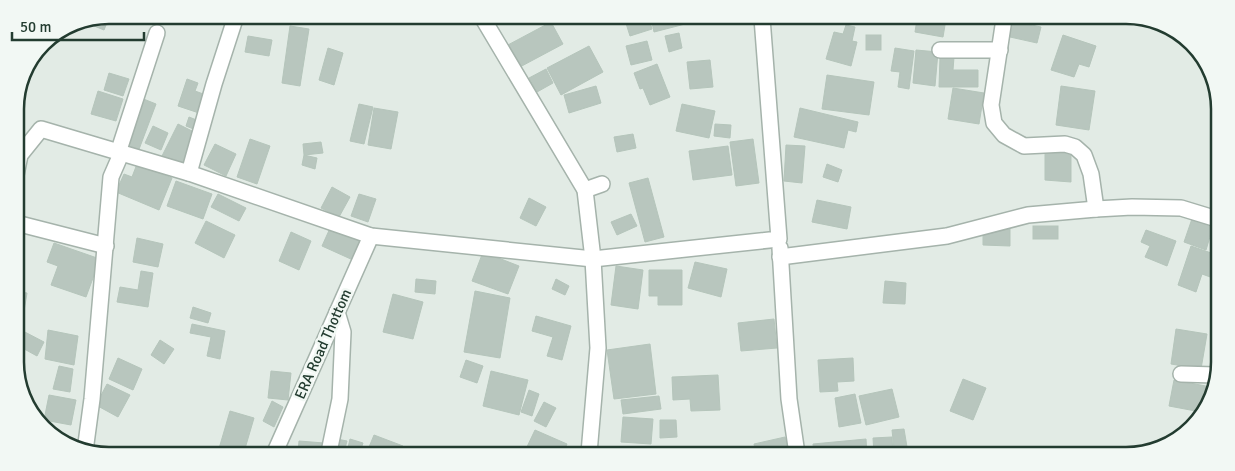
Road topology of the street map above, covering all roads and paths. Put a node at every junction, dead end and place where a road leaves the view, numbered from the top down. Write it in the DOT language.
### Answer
graph roads {
  1 [pos="234,24"];
  2 [pos="486,24"];
  3 [pos="762,24"];
  4 [pos="1003,24"];
  5 [pos="157,33"];
  6 [pos="940,50"];
  7 [pos="1000,50"];
  8 [pos="24,148"];
  9 [pos="119,153"];
  10 [pos="189,174"];
  11 [pos="602,184"];
  12 [pos="585,190"];
  13 [pos="1096,209"];
  14 [pos="1211,217"];
  15 [pos="24,225"];
  16 [pos="371,236"];
  17 [pos="779,239"];
  18 [pos="106,246"];
  19 [pos="780,258"];
  20 [pos="593,259"];
  21 [pos="337,312"];
  22 [pos="1181,374"];
  23 [pos="1211,375"];
  24 [pos="86,444"];
  25 [pos="278,447"];
  26 [pos="330,447"];
  27 [pos="590,447"];
  28 [pos="796,447"];
  1 -- 10 [label="street"];
  2 -- 12 [label="street"];
  3 -- 17 [label="street"];
  4 -- 7 [label="street"];
  5 -- 9 [label="street"];
  6 -- 7 [label="street"];
  7 -- 13 [label="street"];
  8 -- 9 [label="street"];
  9 -- 10 [label="street"];
  9 -- 18 [label="street"];
  10 -- 16 [label="street"];
  11 -- 12 [label="street"];
  12 -- 20 [label="street"];
  13 -- 14 [label="street"];
  13 -- 19 [label="street"];
  15 -- 18 [label="street"];
  16 -- 20 [label="street"];
  16 -- 21 [label="street, ERA Road Thottom"];
  17 -- 19 [label="street"];
  17 -- 20 [label="street"];
  18 -- 24 [label="street"];
  19 -- 28 [label="street"];
  20 -- 27 [label="street"];
  21 -- 25 [label="street, ERA Road Thottom"];
  21 -- 26 [label="street"];
  22 -- 23 [label="street"];
}
